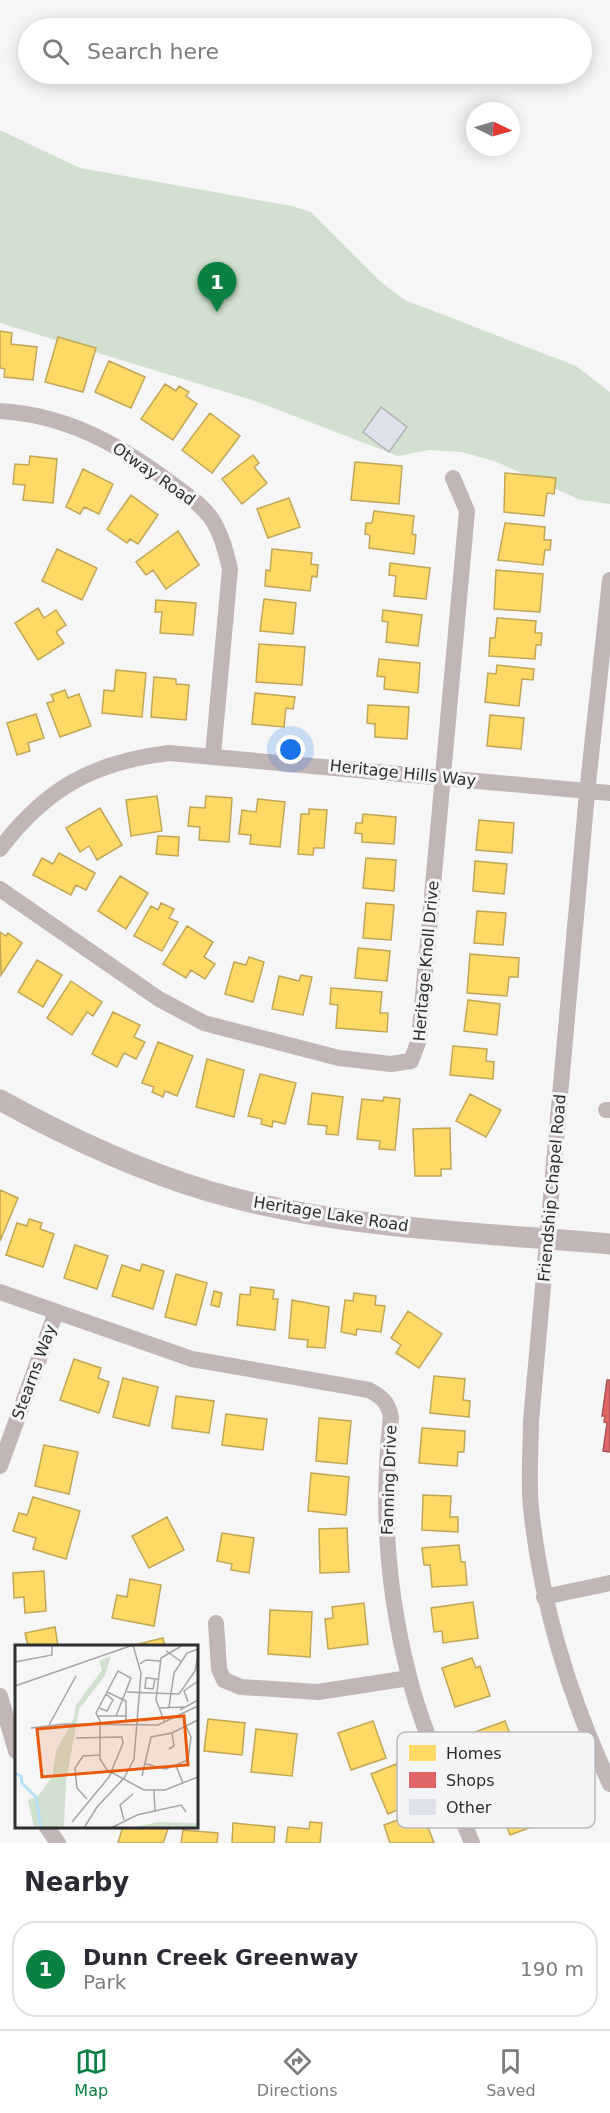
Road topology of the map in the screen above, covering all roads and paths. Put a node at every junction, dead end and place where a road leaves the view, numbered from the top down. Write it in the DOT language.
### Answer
graph roads {
  1 [pos="0,411"];
  2 [pos="453,478"];
  3 [pos="610,580"];
  4 [pos="213,755"];
  5 [pos="442,777"];
  6 [pos="587,792"];
  7 [pos="610,793"];
  8 [pos="0,849"];
  9 [pos="0,890"];
  10 [pos="0,1100"];
  11 [pos="547,1238"];
  12 [pos="610,1244"];
  13 [pos="0,1292"];
  14 [pos="57,1312"];
  15 [pos="0,1466"];
  16 [pos="610,1583"];
  17 [pos="544,1598"];
  18 [pos="216,1623"];
  19 [pos="409,1678"];
  20 [pos="0,1696"];
  21 [pos="428,1732"];
  22 [pos="586,1732"];
  23 [pos="15,1748"];
  24 [pos="595,1752"];
  25 [pos="610,1785"];
  26 [pos="47,1828"];
  27 [pos="466,1828"];
  28 [pos="58,1843"];
  29 [pos="472,1843"];
  1 -- 4 [label="street, Otway Road"];
  2 -- 5 [label="street, Heritage Knoll Drive"];
  3 -- 6 [label="street, Friendship Chapel Road"];
  4 -- 5 [label="street, Heritage Hills Way"];
  4 -- 8 [label="street, Heritage Hills Way"];
  5 -- 6 [label="street, Heritage Hills Way"];
  5 -- 9 [label="street, Heritage Knoll Drive"];
  6 -- 7 [label="street, Heritage Hills Way"];
  6 -- 11 [label="street, Friendship Chapel Road"];
  10 -- 11 [label="main road, Heritage Lake Road"];
  11 -- 12 [label="main road, Heritage Lake Road"];
  11 -- 17 [label="street, Friendship Chapel Road"];
  13 -- 14 [label="street, Fanning Drive"];
  14 -- 15 [label="street, Stearns Way"];
  14 -- 19 [label="street, Fanning Drive"];
  16 -- 17 [label="street"];
  17 -- 22 [label="street, Friendship Chapel Road"];
  18 -- 19 [label="street"];
  19 -- 21 [label="street, Fanning Drive"];
  20 -- 23 [label="street"];
  24 -- 25 [label="street, Friendship Chapel Road"];
  26 -- 28 [label="street"];
  27 -- 29 [label="street, Fanning Drive"];
}
